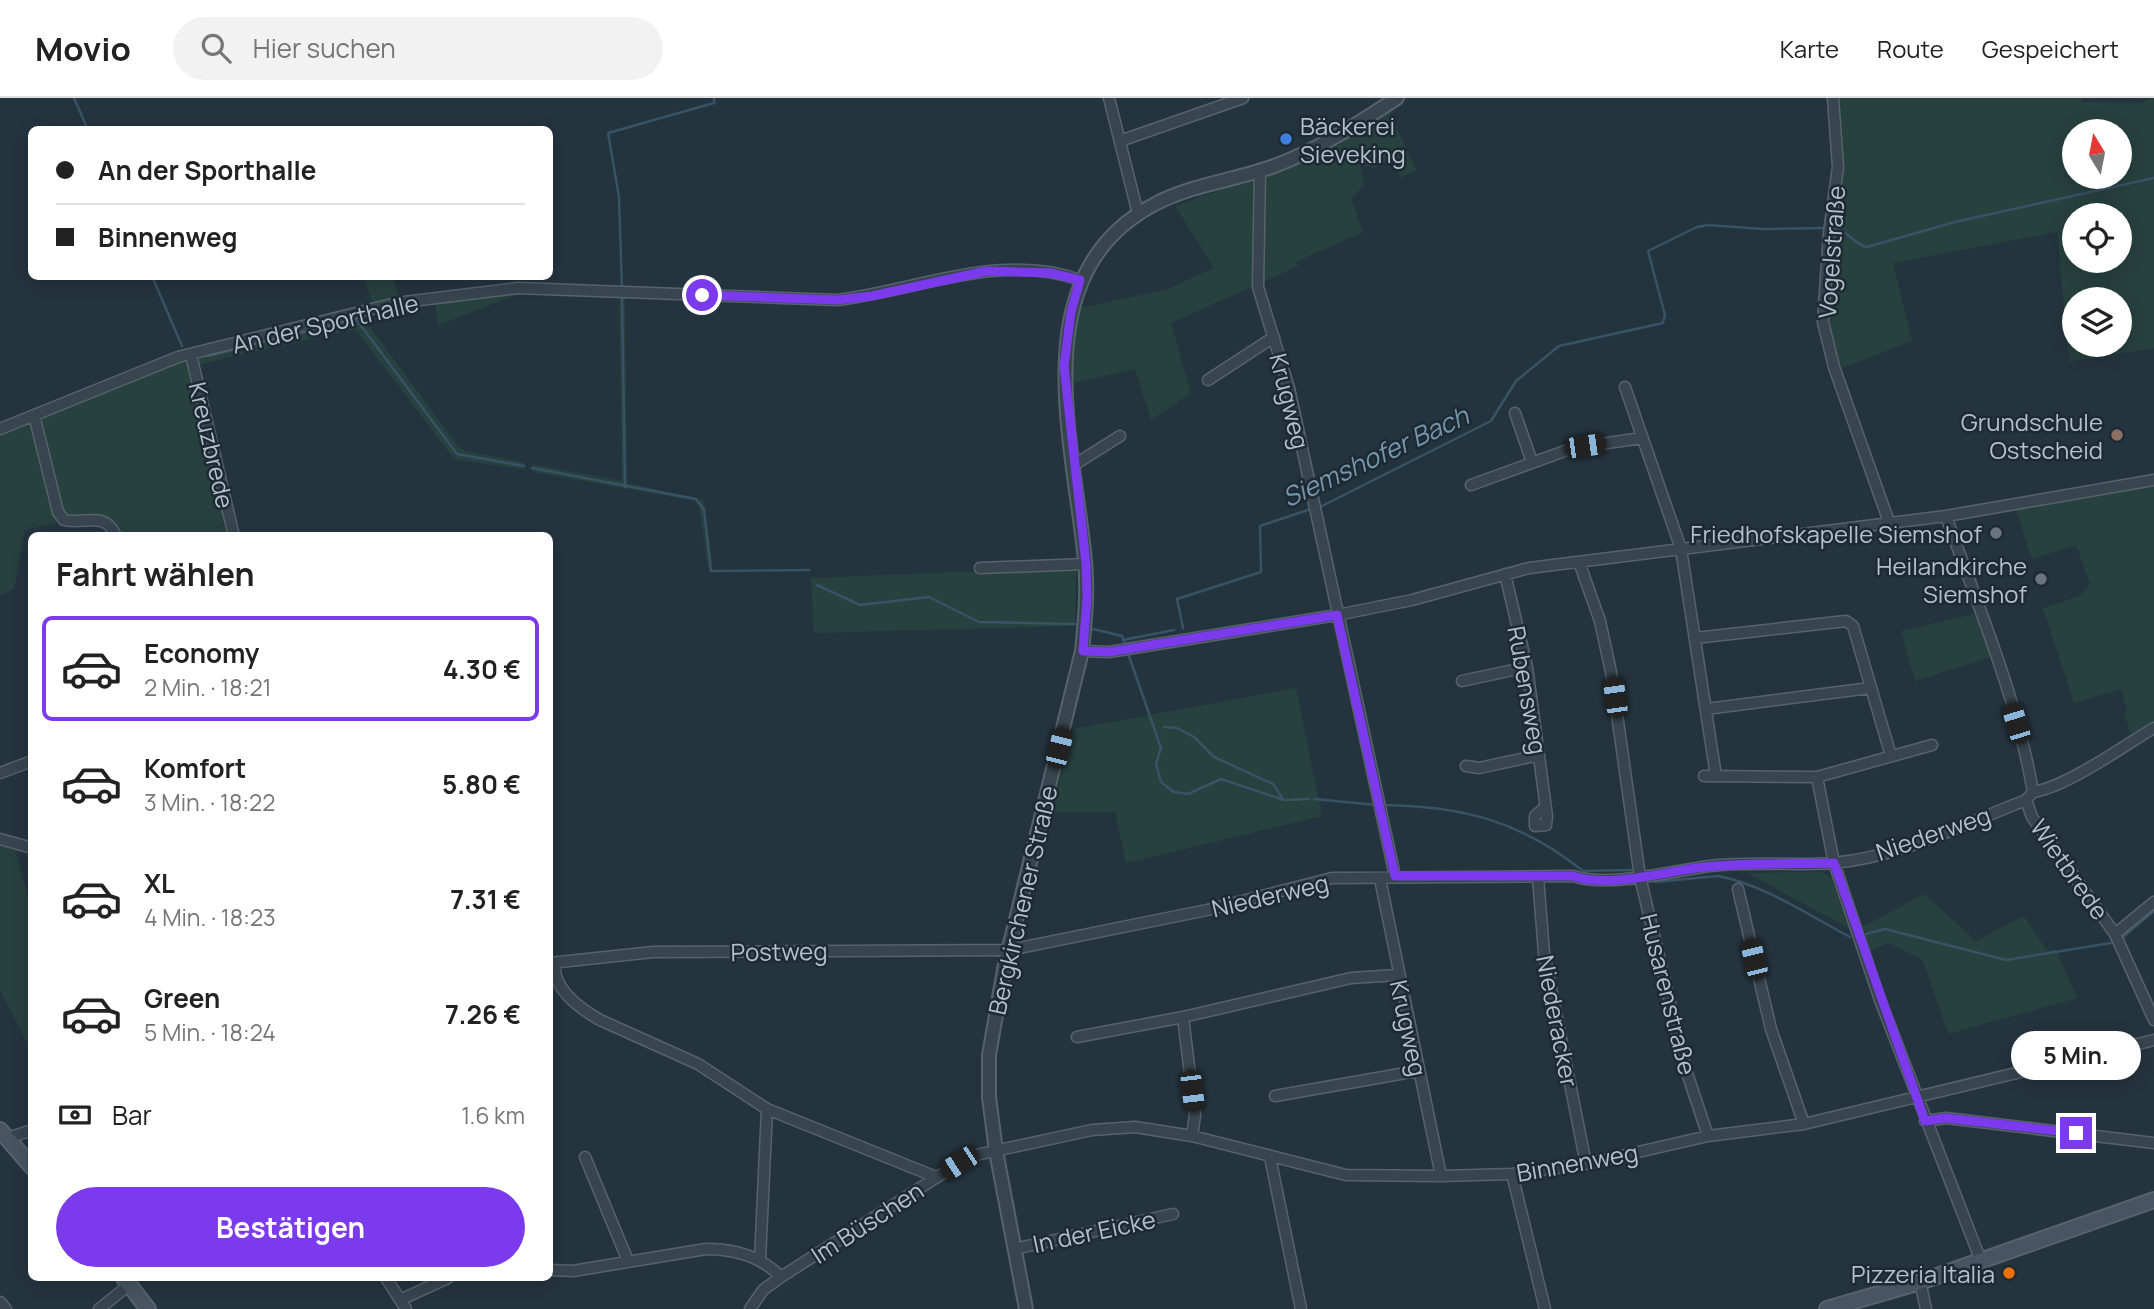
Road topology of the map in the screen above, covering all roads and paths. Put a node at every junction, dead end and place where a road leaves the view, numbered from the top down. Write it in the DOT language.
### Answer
graph roads {
  1 [pos="1109,98"];
  2 [pos="1243,98"];
  3 [pos="1397,98"];
  4 [pos="1833,98"];
  5 [pos="1120,141"];
  6 [pos="1261,170"];
  7 [pos="1139,214"];
  8 [pos="1080,280"];
  9 [pos="1274,337"];
  10 [pos="191,355"];
  11 [pos="1208,380"];
  12 [pos="1625,387"];
  13 [pos="1515,413"];
  14 [pos="34,415"];
  15 [pos="0,429"];
  16 [pos="1120,436"];
  17 [pos="1642,438"];
  18 [pos="1532,462"];
  19 [pos="1074,465"];
  20 [pos="2154,480"];
  21 [pos="1471,485"];
  22 [pos="1946,516"];
  23 [pos="1889,522"];
  24 [pos="113,532"];
  25 [pos="233,532"];
  26 [pos="1681,549"];
  27 [pos="1579,562"];
  28 [pos="1086,564"];
  29 [pos="980,568"];
  30 [pos="1505,574"];
  31 [pos="1337,615"];
  32 [pos="1695,638"];
  33 [pos="1083,651"];
  34 [pos="1527,667"];
  35 [pos="1462,681"];
  36 [pos="1870,688"];
  37 [pos="1706,709"];
  38 [pos="2154,728"];
  39 [pos="1933,745"];
  40 [pos="1539,755"];
  41 [pos="1891,756"];
  42 [pos="28,762"];
  43 [pos="1466,766"];
  44 [pos="0,773"];
  45 [pos="1704,776"];
  46 [pos="1716,776"];
  47 [pos="1817,776"];
  48 [pos="2030,796"];
  49 [pos="1545,807"];
  50 [pos="0,839"];
  51 [pos="28,847"];
  52 [pos="1834,863"];
  53 [pos="1395,876"];
  54 [pos="1538,877"];
  55 [pos="1640,877"];
  56 [pos="1380,879"];
  57 [pos="1738,889"];
  58 [pos="2154,902"];
  59 [pos="2115,934"];
  60 [pos="1009,950"];
  61 [pos="553,963"];
  62 [pos="553,968"];
  63 [pos="1397,975"];
  64 [pos="1183,1017"];
  65 [pos="2154,1020"];
  66 [pos="1077,1037"];
  67 [pos="2154,1040"];
  68 [pos="1418,1071"];
  69 [pos="1275,1096"];
  70 [pos="1916,1098"];
  71 [pos="767,1109"];
  72 [pos="1925,1121"];
  73 [pos="1804,1124"];
  74 [pos="28,1131"];
  75 [pos="4,1134"];
  76 [pos="1192,1136"];
  77 [pos="1708,1136"];
  78 [pos="2154,1143"];
  79 [pos="996,1151"];
  80 [pos="585,1157"];
  81 [pos="1270,1157"];
  82 [pos="28,1162"];
  83 [pos="1586,1164"];
  84 [pos="1511,1174"];
  85 [pos="1441,1176"];
  86 [pos="936,1177"];
  87 [pos="2154,1200"];
  88 [pos="1173,1214"];
  89 [pos="1014,1249"];
  90 [pos="760,1260"];
  91 [pos="628,1261"];
  92 [pos="1981,1261"];
  93 [pos="553,1270"];
  94 [pos="781,1277"];
  95 [pos="127,1281"];
  96 [pos="388,1281"];
  97 [pos="443,1281"];
  98 [pos="1920,1282"];
  99 [pos="0,1301"];
  100 [pos="403,1304"];
  101 [pos="6,1309"];
  102 [pos="99,1309"];
  103 [pos="148,1309"];
  104 [pos="750,1309"];
  105 [pos="1026,1309"];
  106 [pos="1301,1309"];
  107 [pos="1545,1309"];
  108 [pos="1826,1309"];
  109 [pos="1926,1309"];
  1 -- 5 [label="street"];
  2 -- 5 [label="street"];
  3 -- 6 [label="street, Bergkirchener Straße"];
  4 -- 23 [label="street, Vogelstraße"];
  5 -- 7 [label="street"];
  6 -- 7 [label="street, Bergkirchener Straße"];
  6 -- 9 [label="street, Krugweg"];
  7 -- 8 [label="street, Bergkirchener Straße"];
  8 -- 10 [label="street, An der Sporthalle"];
  8 -- 19 [label="street, Bergkirchener Straße"];
  9 -- 11 [label="street"];
  9 -- 31 [label="street, Krugweg"];
  10 -- 14 [label="street, An der Sporthalle"];
  10 -- 25 [label="street, Kreuzbrede"];
  12 -- 17 [label="street"];
  13 -- 18 [label="street"];
  14 -- 15 [label="street, An der Sporthalle"];
  14 -- 24 [label="street"];
  16 -- 19 [label="street"];
  17 -- 18 [label="street"];
  17 -- 26 [label="street"];
  18 -- 21 [label="street"];
  19 -- 28 [label="street, Bergkirchener Straße"];
  20 -- 22 [label="street"];
  22 -- 23 [label="street"];
  22 -- 48 [label="street, Wietbrede"];
  23 -- 26 [label="street"];
  26 -- 27 [label="street"];
  26 -- 32 [label="street"];
  27 -- 30 [label="street"];
  27 -- 55 [label="street, Husarenstraße"];
  28 -- 29 [label="street"];
  28 -- 33 [label="street, Bergkirchener Straße"];
  30 -- 31 [label="street"];
  30 -- 34 [label="street, Rubensweg"];
  31 -- 33 [label="street"];
  31 -- 53 [label="street, Krugweg"];
  32 -- 36 [label="street"];
  32 -- 37 [label="street"];
  33 -- 60 [label="street, Bergkirchener Straße"];
  34 -- 35 [label="street"];
  34 -- 40 [label="street, Rubensweg"];
  36 -- 37 [label="street"];
  36 -- 41 [label="street"];
  37 -- 46 [label="street"];
  38 -- 48 [label="street, Niederweg"];
  39 -- 41 [label="street"];
  40 -- 43 [label="street"];
  40 -- 49 [label="street, Rubensweg"];
  41 -- 47 [label="street"];
  42 -- 44 [label="street"];
  45 -- 46 [label="street"];
  46 -- 47 [label="street"];
  47 -- 52 [label="street"];
  48 -- 52 [label="street, Niederweg"];
  48 -- 59 [label="street, Wietbrede"];
  50 -- 51 [label="street"];
  52 -- 55 [label="street, Niederweg"];
  52 -- 70 [label="street"];
  53 -- 54 [label="street, Niederweg"];
  53 -- 56 [label="street, Niederweg"];
  54 -- 55 [label="street, Niederweg"];
  54 -- 83 [label="street, Niederacker"];
  55 -- 77 [label="street, Husarenstraße"];
  56 -- 60 [label="street, Niederweg"];
  56 -- 63 [label="street, Krugweg"];
  57 -- 73 [label="street"];
  58 -- 59 [label="street"];
  59 -- 65 [label="street, Wietbrede"];
  60 -- 61 [label="street, Postweg"];
  60 -- 79 [label="street, Bergkirchener Straße"];
  62 -- 71 [label="street"];
  63 -- 64 [label="street"];
  63 -- 68 [label="street, Krugweg"];
  64 -- 66 [label="street"];
  64 -- 76 [label="street"];
  67 -- 70 [label="street, Binnenweg"];
  68 -- 69 [label="street"];
  68 -- 85 [label="street, Krugweg"];
  70 -- 72 [label="street"];
  70 -- 73 [label="street, Binnenweg"];
  71 -- 86 [label="street"];
  71 -- 90 [label="street"];
  72 -- 78 [label="street"];
  72 -- 92 [label="street"];
  73 -- 77 [label="street, Binnenweg"];
  74 -- 75 [label="street"];
  75 -- 82 [label="main road"];
  76 -- 79 [label="street, Binnenweg"];
  76 -- 81 [label="street, Binnenweg"];
  77 -- 83 [label="street, Binnenweg"];
  79 -- 86 [label="street, Im Büschen"];
  79 -- 89 [label="street, Bergkirchener Straße"];
  80 -- 91 [label="street"];
  81 -- 85 [label="street, Binnenweg"];
  81 -- 106 [label="street"];
  83 -- 84 [label="street, Binnenweg"];
  84 -- 85 [label="street, Binnenweg"];
  84 -- 107 [label="street"];
  86 -- 94 [label="street, Im Büschen"];
  87 -- 92 [label="main road"];
  88 -- 89 [label="street, In der Eicke"];
  89 -- 105 [label="street, Bergkirchener Straße"];
  90 -- 91 [label="street"];
  90 -- 94 [label="street"];
  91 -- 93 [label="street"];
  92 -- 98 [label="main road"];
  94 -- 104 [label="street, Im Büschen"];
  95 -- 102 [label="street"];
  95 -- 103 [label="main road"];
  96 -- 100 [label="street"];
  97 -- 100 [label="street"];
  98 -- 108 [label="main road"];
  98 -- 109 [label="street"];
  99 -- 101 [label="street"];
}
